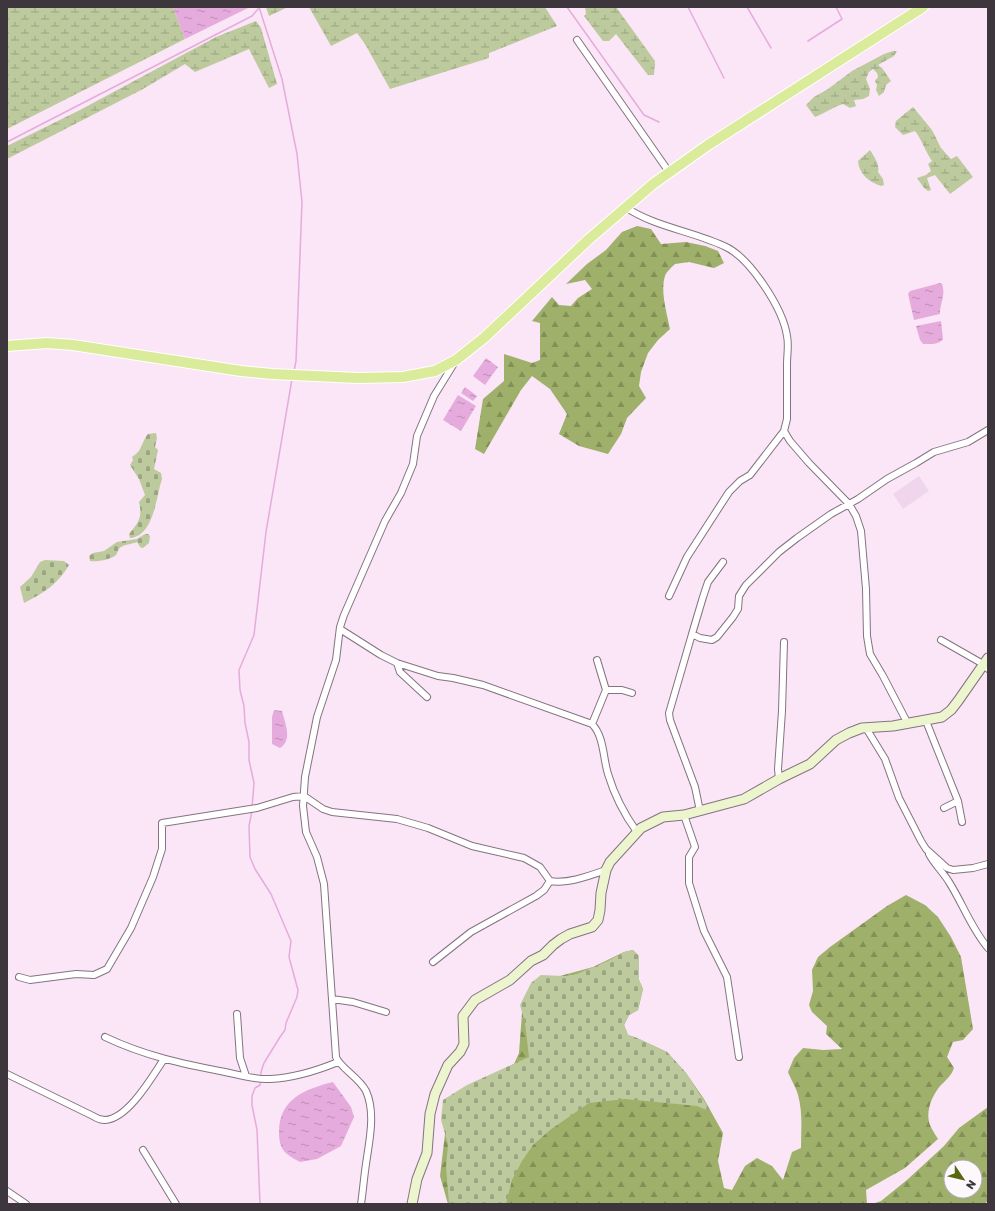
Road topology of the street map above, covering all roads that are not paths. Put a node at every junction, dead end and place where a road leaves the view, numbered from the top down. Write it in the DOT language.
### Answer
graph roads {
  1 [pos="923,7"];
  2 [pos="577,40"];
  3 [pos="669,172"];
  4 [pos="625,207"];
  5 [pos="7,346"];
  6 [pos="456,360"];
  7 [pos="988,430"];
  8 [pos="784,431"];
  9 [pos="849,504"];
  10 [pos="723,562"];
  11 [pos="669,596"];
  12 [pos="340,629"];
  13 [pos="692,634"];
  14 [pos="941,640"];
  15 [pos="784,642"];
  16 [pos="597,660"];
  17 [pos="397,663"];
  18 [pos="986,664"];
  19 [pos="606,690"];
  20 [pos="632,693"];
  21 [pos="427,697"];
  22 [pos="926,721"];
  23 [pos="592,724"];
  24 [pos="908,724"];
  25 [pos="866,728"];
  26 [pos="779,779"];
  27 [pos="304,796"];
  28 [pos="958,801"];
  29 [pos="944,808"];
  30 [pos="700,811"];
  31 [pos="684,815"];
  32 [pos="962,822"];
  33 [pos="637,832"];
  34 [pos="926,849"];
  35 [pos="988,864"];
  36 [pos="606,870"];
  37 [pos="550,881"];
  38 [pos="988,948"];
  39 [pos="433,962"];
  40 [pos="19,977"];
  41 [pos="332,999"];
  42 [pos="386,1012"];
  43 [pos="237,1014"];
  44 [pos="105,1037"];
  45 [pos="739,1057"];
  46 [pos="164,1059"];
  47 [pos="338,1062"];
  48 [pos="7,1074"];
  49 [pos="246,1076"];
  50 [pos="143,1150"];
  51 [pos="7,1191"];
  52 [pos="26,1204"];
  53 [pos="176,1204"];
  54 [pos="361,1204"];
  55 [pos="412,1204"];
  1 -- 3 [label="main road"];
  2 -- 3 [label="street"];
  3 -- 4 [label="main road"];
  4 -- 6 [label="main road"];
  4 -- 8 [label="street"];
  5 -- 6 [label="main road"];
  6 -- 12 [label="street"];
  7 -- 9 [label="street"];
  8 -- 9 [label="street"];
  8 -- 11 [label="street"];
  9 -- 13 [label="street"];
  9 -- 24 [label="street"];
  10 -- 13 [label="street"];
  12 -- 17 [label="street"];
  12 -- 27 [label="street"];
  13 -- 30 [label="street"];
  14 -- 18 [label="street"];
  15 -- 26 [label="street"];
  16 -- 19 [label="street"];
  17 -- 21 [label="street"];
  17 -- 23 [label="street"];
  18 -- 22 [label="street"];
  19 -- 20 [label="street"];
  19 -- 23 [label="street"];
  22 -- 24 [label="street"];
  22 -- 28 [label="street"];
  23 -- 33 [label="street"];
  24 -- 25 [label="street"];
  25 -- 26 [label="street"];
  25 -- 34 [label="street"];
  26 -- 30 [label="street"];
  27 -- 37 [label="street"];
  27 -- 40 [label="street"];
  27 -- 41 [label="street"];
  28 -- 29 [label="street"];
  28 -- 32 [label="street"];
  30 -- 31 [label="street"];
  31 -- 33 [label="street"];
  31 -- 45 [label="street"];
  33 -- 36 [label="street"];
  34 -- 35 [label="street"];
  34 -- 38 [label="street"];
  36 -- 37 [label="street"];
  36 -- 55 [label="street"];
  37 -- 39 [label="street"];
  41 -- 42 [label="street"];
  41 -- 47 [label="street"];
  43 -- 49 [label="street"];
  44 -- 46 [label="street"];
  46 -- 48 [label="street"];
  46 -- 49 [label="street"];
  47 -- 49 [label="street"];
  47 -- 54 [label="street"];
  50 -- 53 [label="street"];
  51 -- 52 [label="street"];
}
